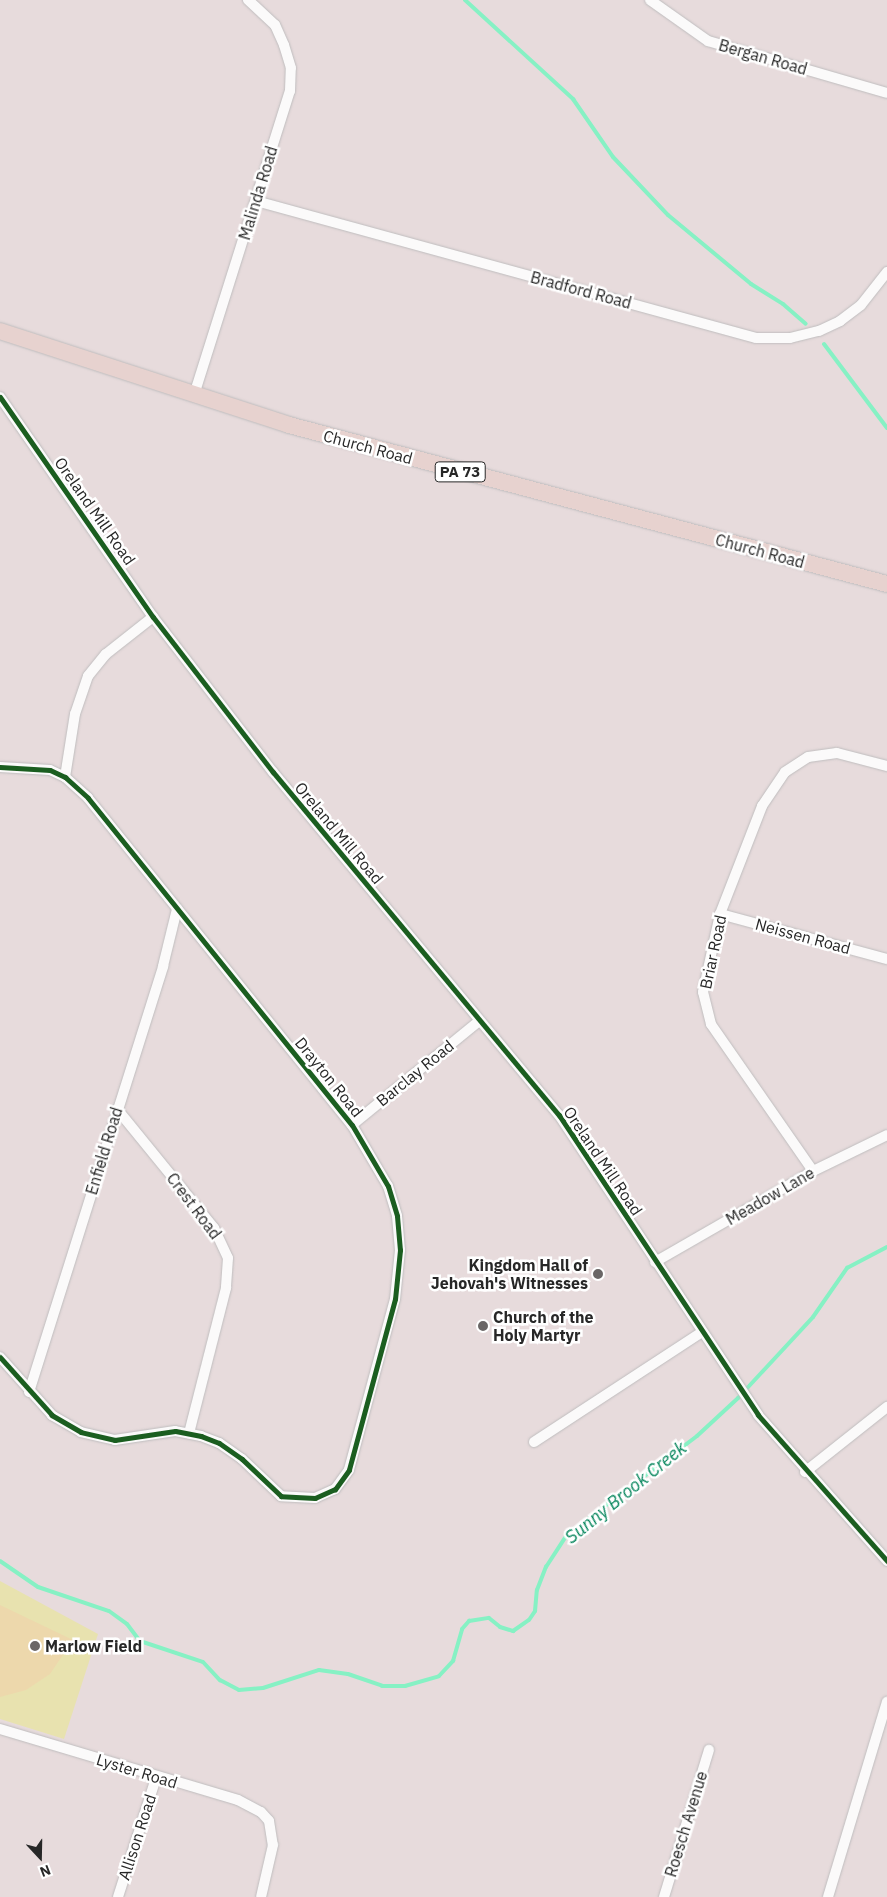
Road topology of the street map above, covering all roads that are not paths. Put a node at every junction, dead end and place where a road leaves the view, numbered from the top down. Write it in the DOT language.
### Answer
graph roads {
  1 [pos="248,0"];
  2 [pos="650,0"];
  3 [pos="887,93"];
  4 [pos="256,200"];
  5 [pos="887,272"];
  6 [pos="0,331"];
  7 [pos="194,394"];
  8 [pos="0,397"];
  9 [pos="887,584"];
  10 [pos="153,617"];
  11 [pos="887,766"];
  12 [pos="0,768"];
  13 [pos="65,777"];
  14 [pos="177,909"];
  15 [pos="720,914"];
  16 [pos="887,959"];
  17 [pos="478,1022"];
  18 [pos="118,1109"];
  19 [pos="352,1125"];
  20 [pos="887,1135"];
  21 [pos="813,1171"];
  22 [pos="655,1262"];
  23 [pos="702,1332"];
  24 [pos="0,1358"];
  25 [pos="29,1392"];
  26 [pos="887,1407"];
  27 [pos="189,1433"];
  28 [pos="534,1442"];
  29 [pos="805,1472"];
  30 [pos="887,1561"];
  31 [pos="887,1702"];
  32 [pos="0,1728"];
  33 [pos="709,1750"];
  34 [pos="156,1778"];
  35 [pos="118,1897"];
  36 [pos="261,1897"];
  37 [pos="664,1897"];
  38 [pos="828,1897"];
  1 -- 4 [label="street, Malinda Road"];
  2 -- 3 [label="street, Bergan Road"];
  4 -- 5 [label="street, Bradford Road"];
  4 -- 7 [label="street, Malinda Road"];
  6 -- 7 [label="main road, Church Road / PA 73"];
  7 -- 9 [label="main road, Church Road / PA 73"];
  8 -- 10 [label="street, Oreland Mill Road"];
  10 -- 13 [label="street"];
  10 -- 17 [label="street, Oreland Mill Road"];
  11 -- 15 [label="street, Briar Road"];
  12 -- 13 [label="street, Drayton Road"];
  13 -- 14 [label="street, Drayton Road"];
  14 -- 18 [label="street, Enfield Road"];
  14 -- 19 [label="street, Drayton Road"];
  15 -- 16 [label="street, Neissen Road"];
  15 -- 21 [label="street, Briar Road"];
  17 -- 19 [label="street, Barclay Road"];
  17 -- 22 [label="street, Oreland Mill Road"];
  18 -- 25 [label="street, Enfield Road"];
  18 -- 27 [label="street, Crest Road"];
  19 -- 27 [label="street, Drayton Road"];
  20 -- 21 [label="street, Meadow Lane"];
  21 -- 22 [label="street, Meadow Lane"];
  22 -- 23 [label="street, Oreland Mill Road"];
  23 -- 28 [label="street"];
  23 -- 29 [label="street, Oreland Mill Road"];
  24 -- 25 [label="street"];
  25 -- 27 [label="street"];
  26 -- 29 [label="street"];
  29 -- 30 [label="street, Oreland Mill Road"];
  31 -- 38 [label="street"];
  32 -- 34 [label="street, Lyster Road"];
  33 -- 37 [label="street, Roesch Avenue"];
  34 -- 35 [label="street, Allison Road"];
  34 -- 36 [label="street, Lyster Road"];
}
